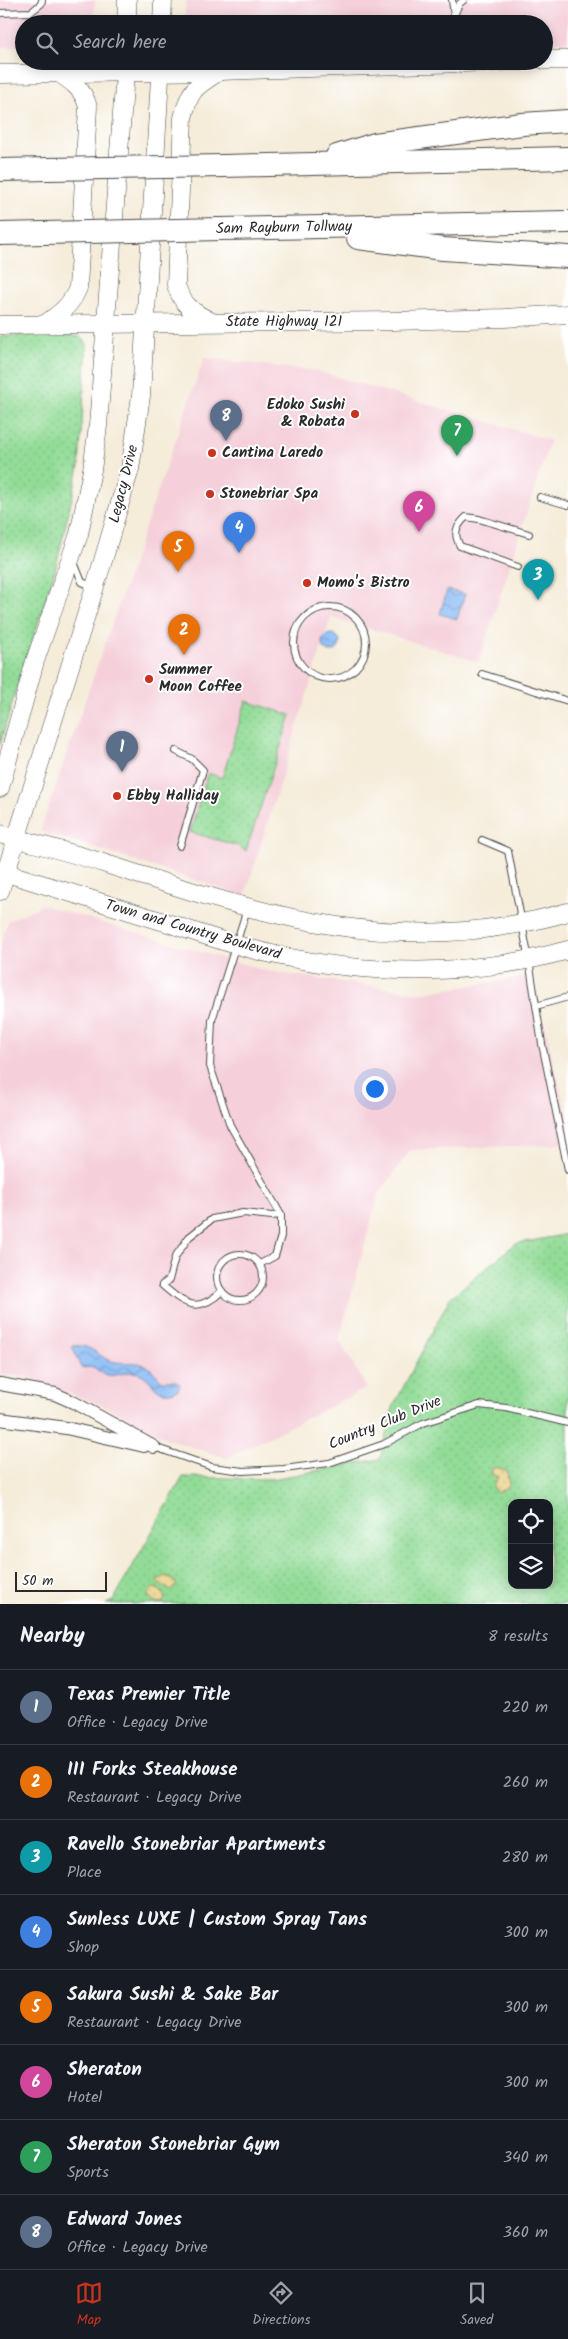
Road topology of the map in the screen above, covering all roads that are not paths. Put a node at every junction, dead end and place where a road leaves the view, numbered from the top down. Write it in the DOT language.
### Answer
graph roads {
  1 [pos="42,0"];
  2 [pos="127,0"];
  3 [pos="163,0"];
  4 [pos="452,0"];
  5 [pos="464,0"];
  6 [pos="0,12"];
  7 [pos="455,13"];
  8 [pos="127,15"];
  9 [pos="162,15"];
  10 [pos="553,60"];
  11 [pos="568,60"];
  12 [pos="85,70"];
  13 [pos="126,70"];
  14 [pos="160,70"];
  15 [pos="208,70"];
  16 [pos="248,70"];
  17 [pos="220,71"];
  18 [pos="57,72"];
  19 [pos="0,74"];
  20 [pos="568,121"];
  21 [pos="568,158"];
  22 [pos="316,163"];
  23 [pos="0,170"];
  24 [pos="568,222"];
  25 [pos="285,228"];
  26 [pos="0,234"];
  27 [pos="568,257"];
  28 [pos="568,314"];
  29 [pos="105,322"];
  30 [pos="212,322"];
  31 [pos="146,323"];
  32 [pos="44,324"];
  33 [pos="0,325"];
  34 [pos="540,496"];
  35 [pos="568,505"];
  36 [pos="79,534"];
  37 [pos="528,534"];
  38 [pos="518,567"];
  39 [pos="94,587"];
  40 [pos="482,674"];
  41 [pos="319,678"];
  42 [pos="568,701"];
  43 [pos="176,751"];
  44 [pos="0,788"];
  45 [pos="8,836"];
  46 [pos="482,840"];
  47 [pos="180,846"];
  48 [pos="3,872"];
  49 [pos="0,890"];
  50 [pos="247,907"];
  51 [pos="568,912"];
  52 [pos="522,923"];
  53 [pos="235,945"];
  54 [pos="568,950"];
  55 [pos="529,960"];
  56 [pos="568,997"];
  57 [pos="536,1006"];
  58 [pos="568,1170"];
  59 [pos="281,1215"];
  60 [pos="260,1264"];
  61 [pos="222,1292"];
  62 [pos="0,1384"];
  63 [pos="0,1419"];
  64 [pos="568,1423"];
  65 [pos="154,1447"];
  1 -- 6 [label="lane"];
  2 -- 8 [label="main road"];
  3 -- 9 [label="main road"];
  4 -- 7 [label="lane"];
  5 -- 7 [label="lane"];
  10 -- 11 [label="main road"];
  12 -- 18 [label="main road"];
  13 -- 29 [label="main road"];
  14 -- 31 [label="main road, Legacy Drive"];
  15 -- 17 [label="main road"];
  16 -- 17 [label="main road"];
  17 -- 30 [label="main road"];
  18 -- 19 [label="main road"];
  18 -- 32 [label="main road"];
  20 -- 22 [label="highway"];
  21 -- 22 [label="highway"];
  22 -- 23 [label="highway, bridge"];
  24 -- 25 [label="highway, Sam Rayburn Tollway"];
  25 -- 26 [label="highway, Sam Rayburn Tollway, bridge"];
  25 -- 27 [label="highway"];
  28 -- 30 [label="main road, State Highway 121"];
  29 -- 31 [label="main road, State Highway 121"];
  29 -- 32 [label="main road, State Highway 121"];
  29 -- 36 [label="main road"];
  30 -- 31 [label="main road, State Highway 121"];
  31 -- 39 [label="main road, Legacy Drive"];
  32 -- 33 [label="main road, State Highway 121"];
  34 -- 35 [label="lane"];
  36 -- 39 [label="lane"];
  36 -- 44 [label="main road"];
  37 -- 38 [label="lane"];
  39 -- 45 [label="main road, Legacy Drive"];
  40 -- 42 [label="lane"];
  41 -- 41 [label="lane"];
  43 -- 47 [label="lane"];
  45 -- 48 [label="main road, Legacy Drive"];
  45 -- 50 [label="main road"];
  46 -- 52 [label="lane"];
  48 -- 49 [label="main road, Legacy Drive"];
  48 -- 53 [label="main road, Town and Country Boulevard"];
  50 -- 52 [label="main road"];
  50 -- 53 [label="lane"];
  51 -- 52 [label="main road"];
  52 -- 55 [label="lane"];
  53 -- 55 [label="main road, Town and Country Boulevard"];
  53 -- 59 [label="lane"];
  54 -- 55 [label="main road, Town and Country Boulevard"];
  55 -- 57 [label="lane"];
  56 -- 57 [label="lane"];
  57 -- 58 [label="lane"];
  59 -- 60 [label="lane"];
  59 -- 61 [label="lane"];
  60 -- 61 [label="lane"];
  60 -- 61 [label="lane"];
  62 -- 65 [label="street, Country Club Drive"];
  63 -- 65 [label="street, Country Club Drive"];
  64 -- 65 [label="lane, Country Club Drive"];
}
